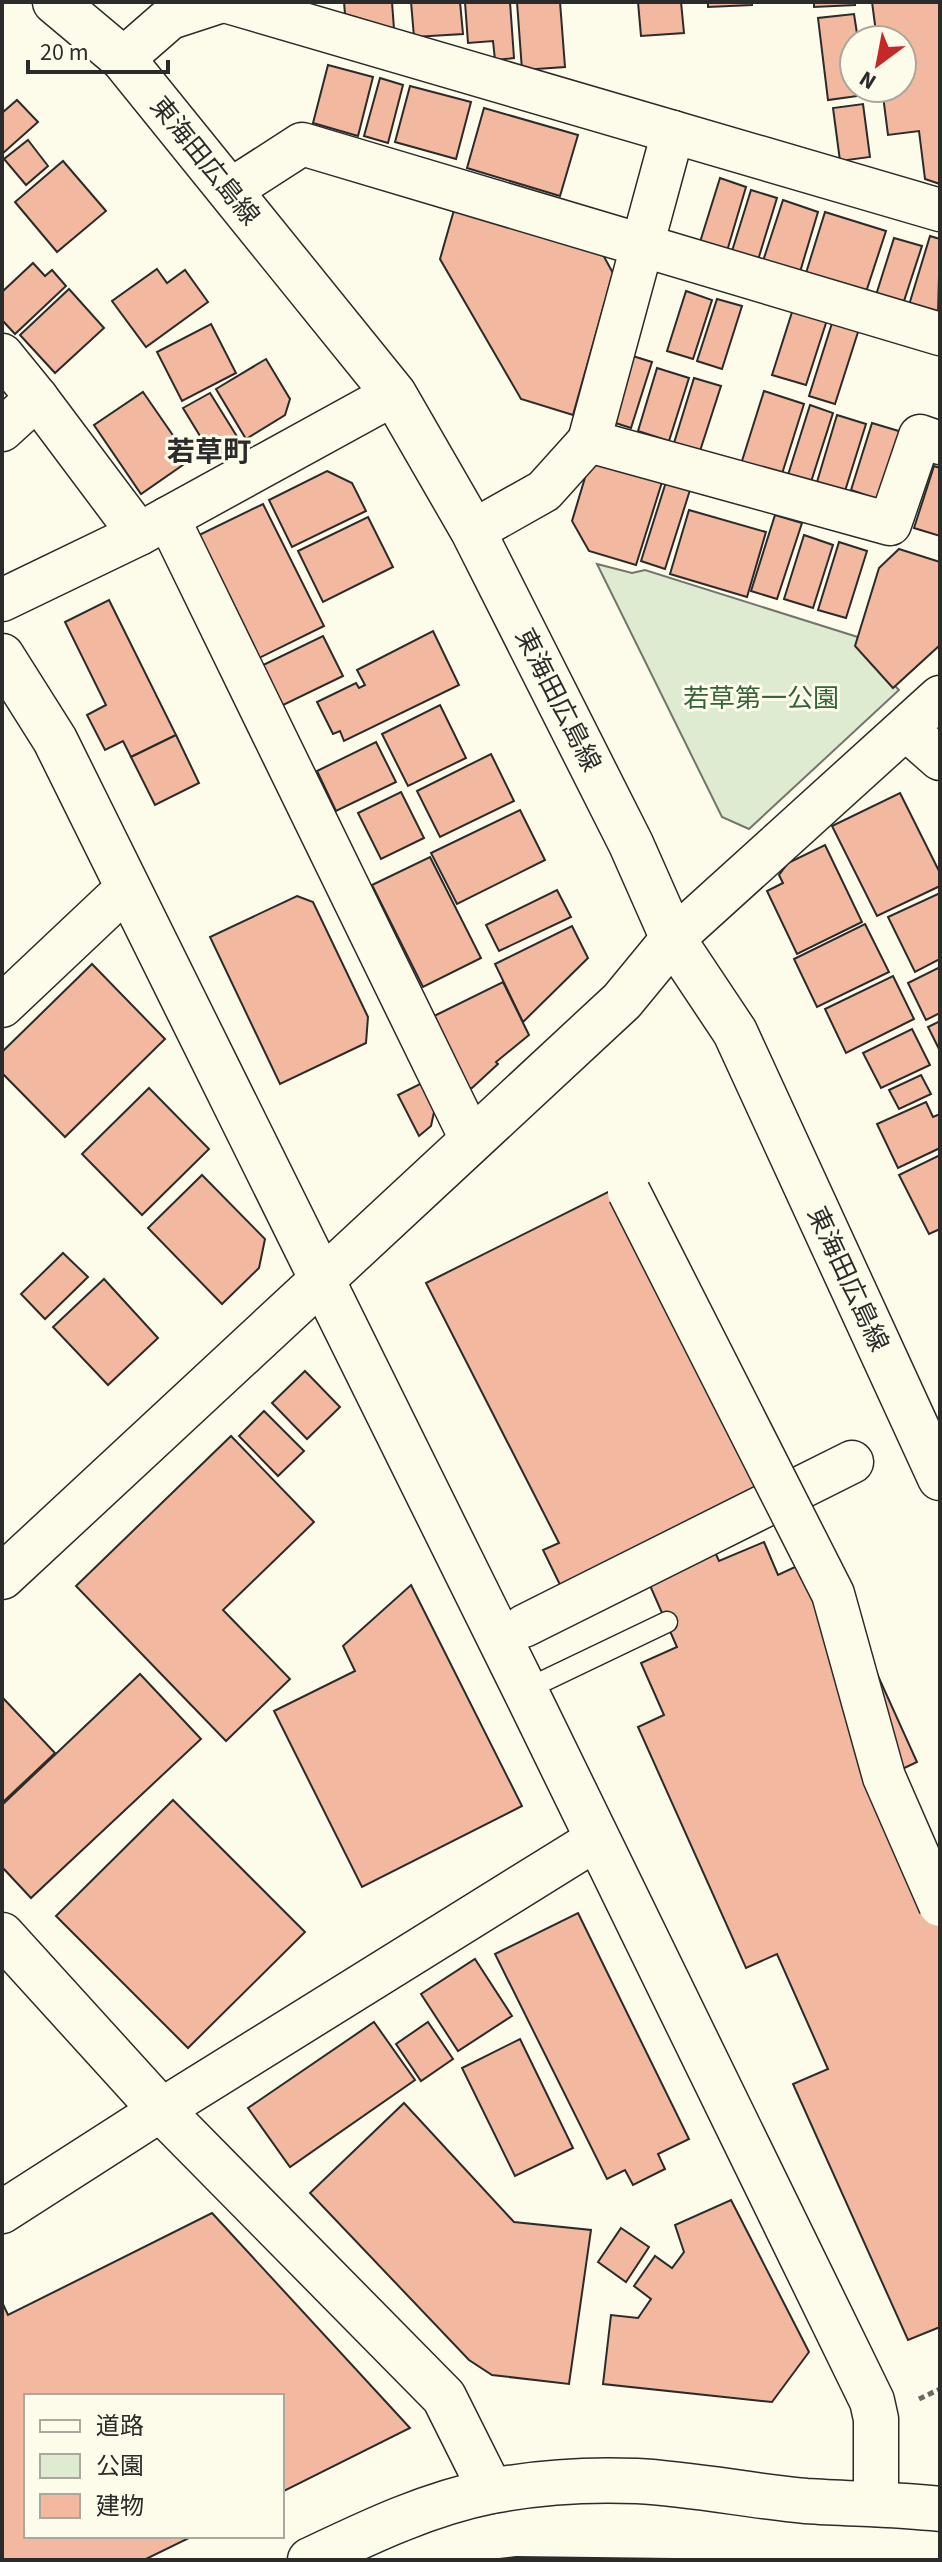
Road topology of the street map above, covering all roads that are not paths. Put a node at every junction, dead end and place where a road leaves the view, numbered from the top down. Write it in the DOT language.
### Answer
graph roads {
  1 [pos="55,2"];
  2 [pos="219,2"];
  3 [pos="228,2"];
  4 [pos="123,59"];
  5 [pos="673,132"];
  6 [pos="229,191"];
  7 [pos="940,210"];
  8 [pos="642,245"];
  9 [pos="940,334"];
  10 [pos="2,355"];
  11 [pos="394,394"];
  12 [pos="37,398"];
  13 [pos="2,430"];
  14 [pos="589,441"];
  15 [pos="940,443"];
  16 [pos="154,526"];
  17 [pos="473,531"];
  18 [pos="2,600"];
  19 [pos="2,656"];
  20 [pos="940,697"];
  21 [pos="906,729"];
  22 [pos="940,759"];
  23 [pos="127,888"];
  24 [pos="673,939"];
  25 [pos="2,1006"];
  26 [pos="471,1139"];
  27 [pos="629,1192"];
  28 [pos="322,1279"];
  29 [pos="852,1462"];
  30 [pos="940,1478"];
  31 [pos="2,1577"];
  32 [pos="667,1622"];
  33 [pos="524,1626"];
  34 [pos="525,1690"];
  35 [pos="597,1839"];
  36 [pos="940,1905"];
  37 [pos="2,1935"];
  38 [pos="161,2110"];
  39 [pos="2,2212"];
  40 [pos="491,2491"];
  41 [pos="876,2504"];
  42 [pos="940,2509"];
  43 [pos="310,2560"];
  1 -- 4 [label="street, 東海田広島線"];
  2 -- 4 [label="street"];
  3 -- 5 [label="street"];
  4 -- 6 [label="street, 東海田広島線"];
  5 -- 7 [label="street"];
  5 -- 8 [label="street"];
  6 -- 8 [label="street"];
  6 -- 11 [label="street, 東海田広島線"];
  8 -- 9 [label="street"];
  8 -- 14 [label="street"];
  10 -- 12 [label="street"];
  11 -- 16 [label="street"];
  11 -- 17 [label="street, 東海田広島線"];
  12 -- 13 [label="street"];
  12 -- 16 [label="street"];
  14 -- 15 [label="street"];
  14 -- 17 [label="street"];
  16 -- 18 [label="street"];
  16 -- 26 [label="street"];
  17 -- 24 [label="street, 東海田広島線"];
  19 -- 23 [label="street"];
  20 -- 21 [label="street"];
  21 -- 22 [label="street"];
  21 -- 24 [label="street"];
  23 -- 25 [label="street"];
  23 -- 28 [label="street"];
  24 -- 26 [label="street"];
  24 -- 30 [label="street, 東海田広島線"];
  26 -- 28 [label="street"];
  27 -- 36 [label="street, bridge"];
  28 -- 31 [label="street"];
  28 -- 34 [label="street"];
  29 -- 33 [label="street"];
  32 -- 34 [label="lane"];
  34 -- 35 [label="street"];
  35 -- 38 [label="street"];
  35 -- 41 [label="street"];
  37 -- 38 [label="street"];
  38 -- 39 [label="street"];
  38 -- 40 [label="street"];
  40 -- 41 [label="street"];
  40 -- 43 [label="street"];
  41 -- 42 [label="street"];
}
